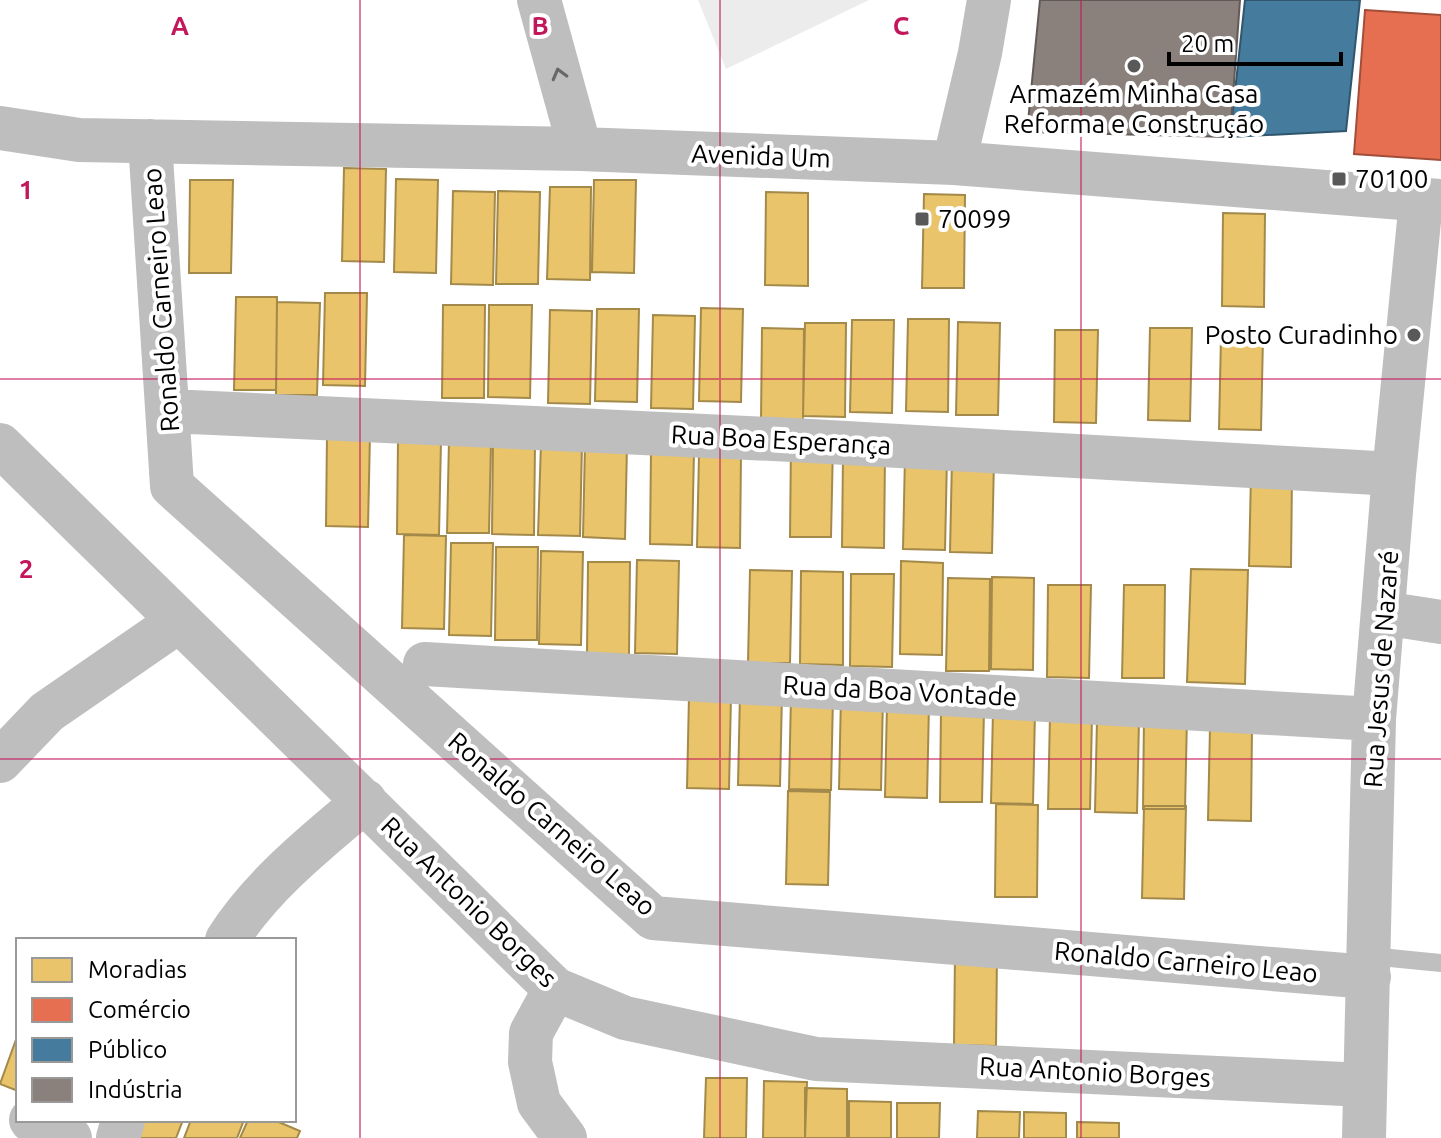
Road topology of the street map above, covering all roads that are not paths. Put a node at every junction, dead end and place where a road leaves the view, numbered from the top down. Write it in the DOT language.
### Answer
graph roads {
  1 [pos="539,0"];
  2 [pos="989,0"];
  3 [pos="0,128"];
  4 [pos="150,141"];
  5 [pos="580,149"];
  6 [pos="954,163"];
  7 [pos="1431,201"];
  8 [pos="169,411"];
  9 [pos="0,445"];
  10 [pos="1394,474"];
  11 [pos="1383,613"];
  12 [pos="179,621"];
  13 [pos="1441,622"];
  14 [pos="425,664"];
  15 [pos="1374,719"];
  16 [pos="0,761"];
  17 [pos="365,801"];
  18 [pos="229,938"];
  19 [pos="1369,977"];
  20 [pos="555,989"];
  21 [pos="1365,1085"];
  22 [pos="35,1122"];
  23 [pos="70,1138"];
  24 [pos="565,1138"];
  25 [pos="1364,1138"];
  5 -- 1 [label="street, one-way"];
  2 -- 6 [label="street"];
  3 -- 4 [label="street, Avenida Um"];
  4 -- 5 [label="street, Avenida Um"];
  4 -- 8 [label="street, Ronaldo Carneiro Leao"];
  5 -- 6 [label="street, Avenida Um"];
  6 -- 7 [label="street, Avenida Um"];
  7 -- 10 [label="street, Rua Jesus de Nazaré"];
  8 -- 10 [label="street, Rua Boa Esperança"];
  8 -- 19 [label="street, Ronaldo Carneiro Leao"];
  9 -- 12 [label="street, Rua Antonio Borges"];
  10 -- 11 [label="street, Rua Jesus de Nazaré"];
  11 -- 13 [label="street"];
  11 -- 15 [label="street, Rua Jesus de Nazaré"];
  12 -- 16 [label="street"];
  12 -- 17 [label="street, Rua Antonio Borges"];
  14 -- 15 [label="street, Rua da Boa Vontade"];
  15 -- 19 [label="street, Rua Jesus de Nazaré"];
  17 -- 18 [label="street"];
  17 -- 20 [label="street, Rua Antonio Borges"];
  19 -- 21 [label="street, Rua Jesus de Nazaré"];
  20 -- 21 [label="street, Rua Antonio Borges"];
  20 -- 24 [label="street"];
  21 -- 25 [label="street, Rua Jesus de Nazaré"];
  22 -- 23 [label="street"];
}
